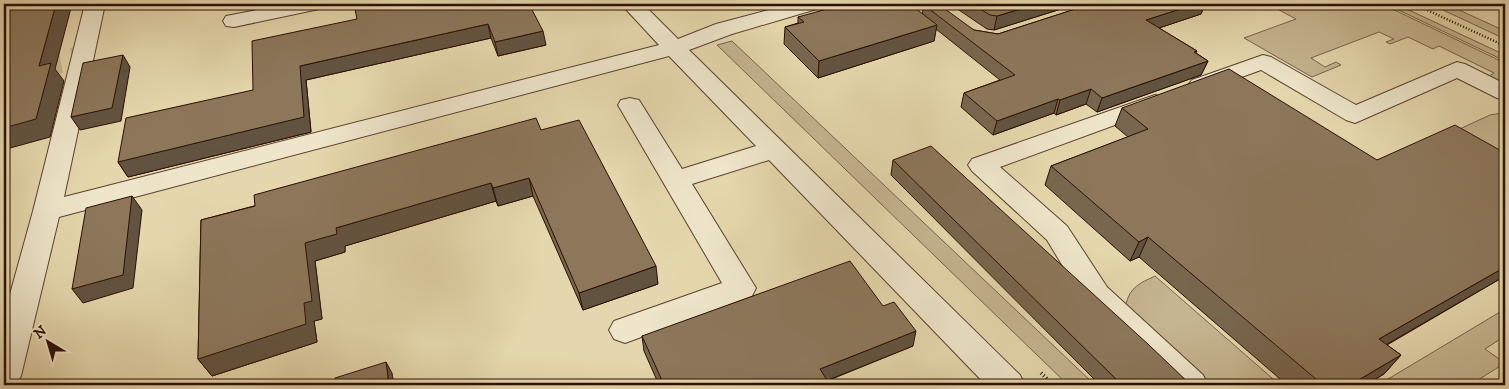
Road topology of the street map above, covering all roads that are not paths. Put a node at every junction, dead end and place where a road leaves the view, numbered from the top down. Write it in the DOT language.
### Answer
graph roads {
  1 [pos="95,4"];
  2 [pos="317,4"];
  3 [pos="631,4"];
  4 [pos="813,4"];
  5 [pos="234,21"];
  6 [pos="674,48"];
  7 [pos="1505,93"];
  8 [pos="630,105"];
  9 [pos="774,149"];
  10 [pos="676,180"];
  11 [pos="46,211"];
  12 [pos="625,330"];
  13 [pos="4,376"];
  14 [pos="1008,385"];
  15 [pos="1191,385"];
  1 -- 11 [label="street"];
  2 -- 5 [label="street"];
  3 -- 6 [label="street"];
  4 -- 6 [label="street"];
  6 -- 9 [label="street"];
  6 -- 11 [label="street"];
  7 -- 15 [label="street"];
  8 -- 10 [label="street"];
  9 -- 10 [label="street"];
  9 -- 14 [label="street"];
  10 -- 12 [label="street"];
  11 -- 13 [label="street"];
}
